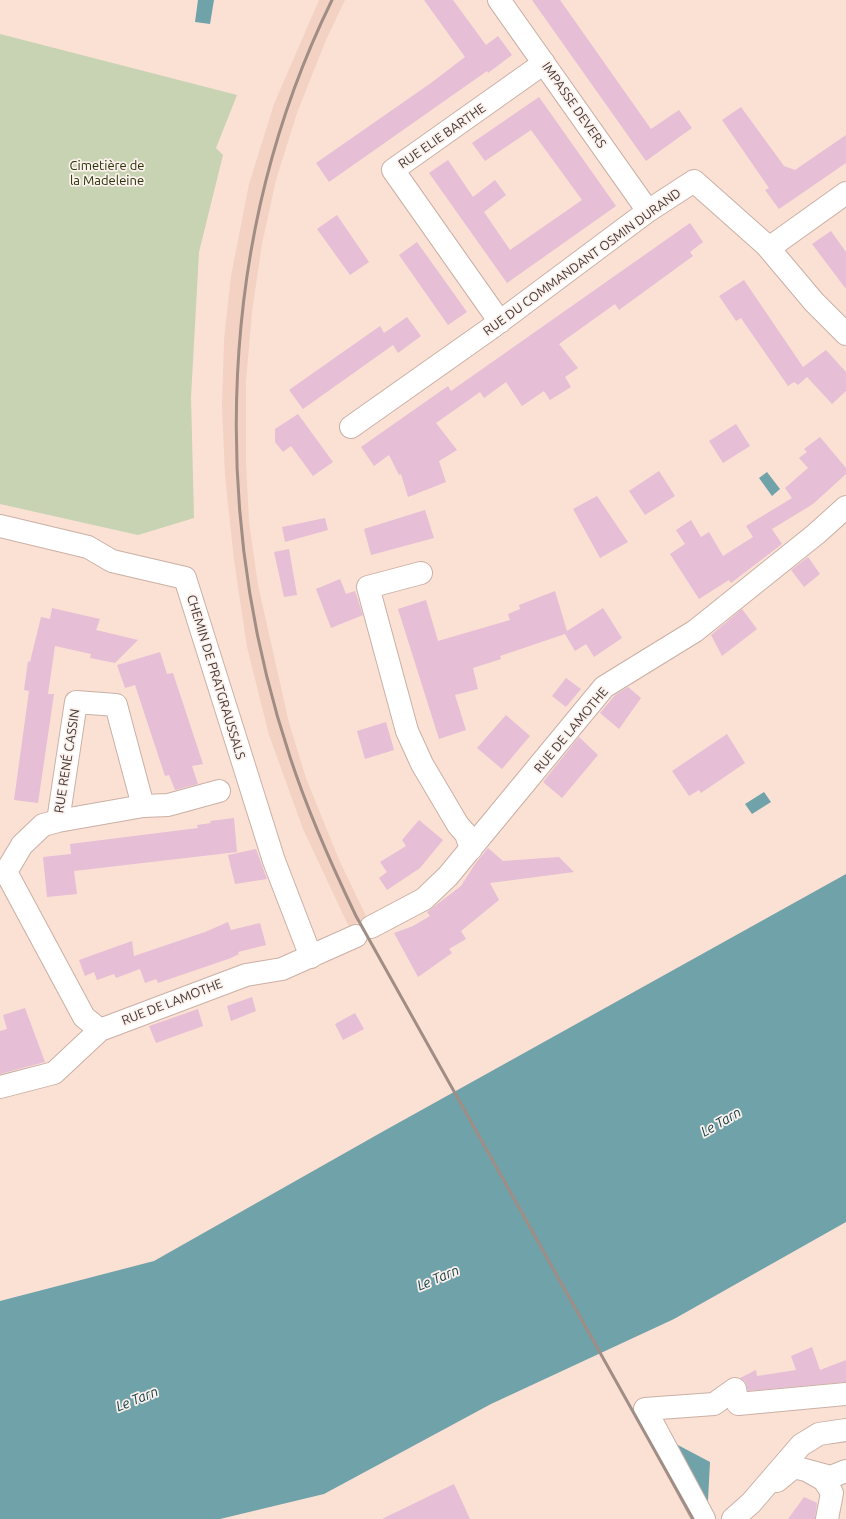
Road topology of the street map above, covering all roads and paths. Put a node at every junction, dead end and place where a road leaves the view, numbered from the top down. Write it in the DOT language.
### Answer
graph roads {
  1 [pos="499,0"];
  2 [pos="544,63"];
  3 [pos="846,194"];
  4 [pos="648,211"];
  5 [pos="768,248"];
  6 [pos="500,322"];
  7 [pos="846,334"];
  8 [pos="351,427"];
  9 [pos="846,506"];
  10 [pos="0,526"];
  11 [pos="421,572"];
  12 [pos="219,791"];
  13 [pos="143,806"];
  14 [pos="58,821"];
  15 [pos="471,849"];
  16 [pos="311,957"];
  17 [pos="100,1030"];
  18 [pos="0,1087"];
  19 [pos="846,1394"];
  20 [pos="846,1430"];
  21 [pos="846,1471"];
  22 [pos="751,1502"];
  23 [pos="704,1519"];
  24 [pos="732,1519"];
  25 [pos="827,1519"];
  1 -- 2 [label="street, IMPASSE DEVERS"];
  2 -- 4 [label="street, IMPASSE DEVERS"];
  2 -- 6 [label="street, RUE ELIE BARTHE"];
  3 -- 5 [label="street"];
  4 -- 5 [label="street, RUE DU COMMANDANT OSMIN DURAND"];
  4 -- 6 [label="street, RUE DU COMMANDANT OSMIN DURAND"];
  5 -- 7 [label="street, RUE DU COMMANDANT OSMIN DURAND"];
  6 -- 8 [label="street, RUE DU COMMANDANT OSMIN DURAND"];
  9 -- 15 [label="street, RUE DE LAMOTHE"];
  10 -- 16 [label="street, CHEMIN DE PRATGRAUSSALS"];
  11 -- 15 [label="street"];
  12 -- 13 [label="street, RUE RENÉ CASSIN"];
  13 -- 14 [label="street, RUE RENÉ CASSIN"];
  13 -- 14 [label="street, RUE RENÉ CASSIN"];
  14 -- 17 [label="street, RUE RENÉ CASSIN"];
  15 -- 16 [label="street, RUE DE LAMOTHE"];
  16 -- 17 [label="street, RUE DE LAMOTHE"];
  17 -- 18 [label="street, RUE DE LAMOTHE"];
  19 -- 23 [label="street"];
  20 -- 22 [label="street"];
  21 -- 22 [label="street"];
  22 -- 24 [label="street"];
  22 -- 25 [label="street"];
}
